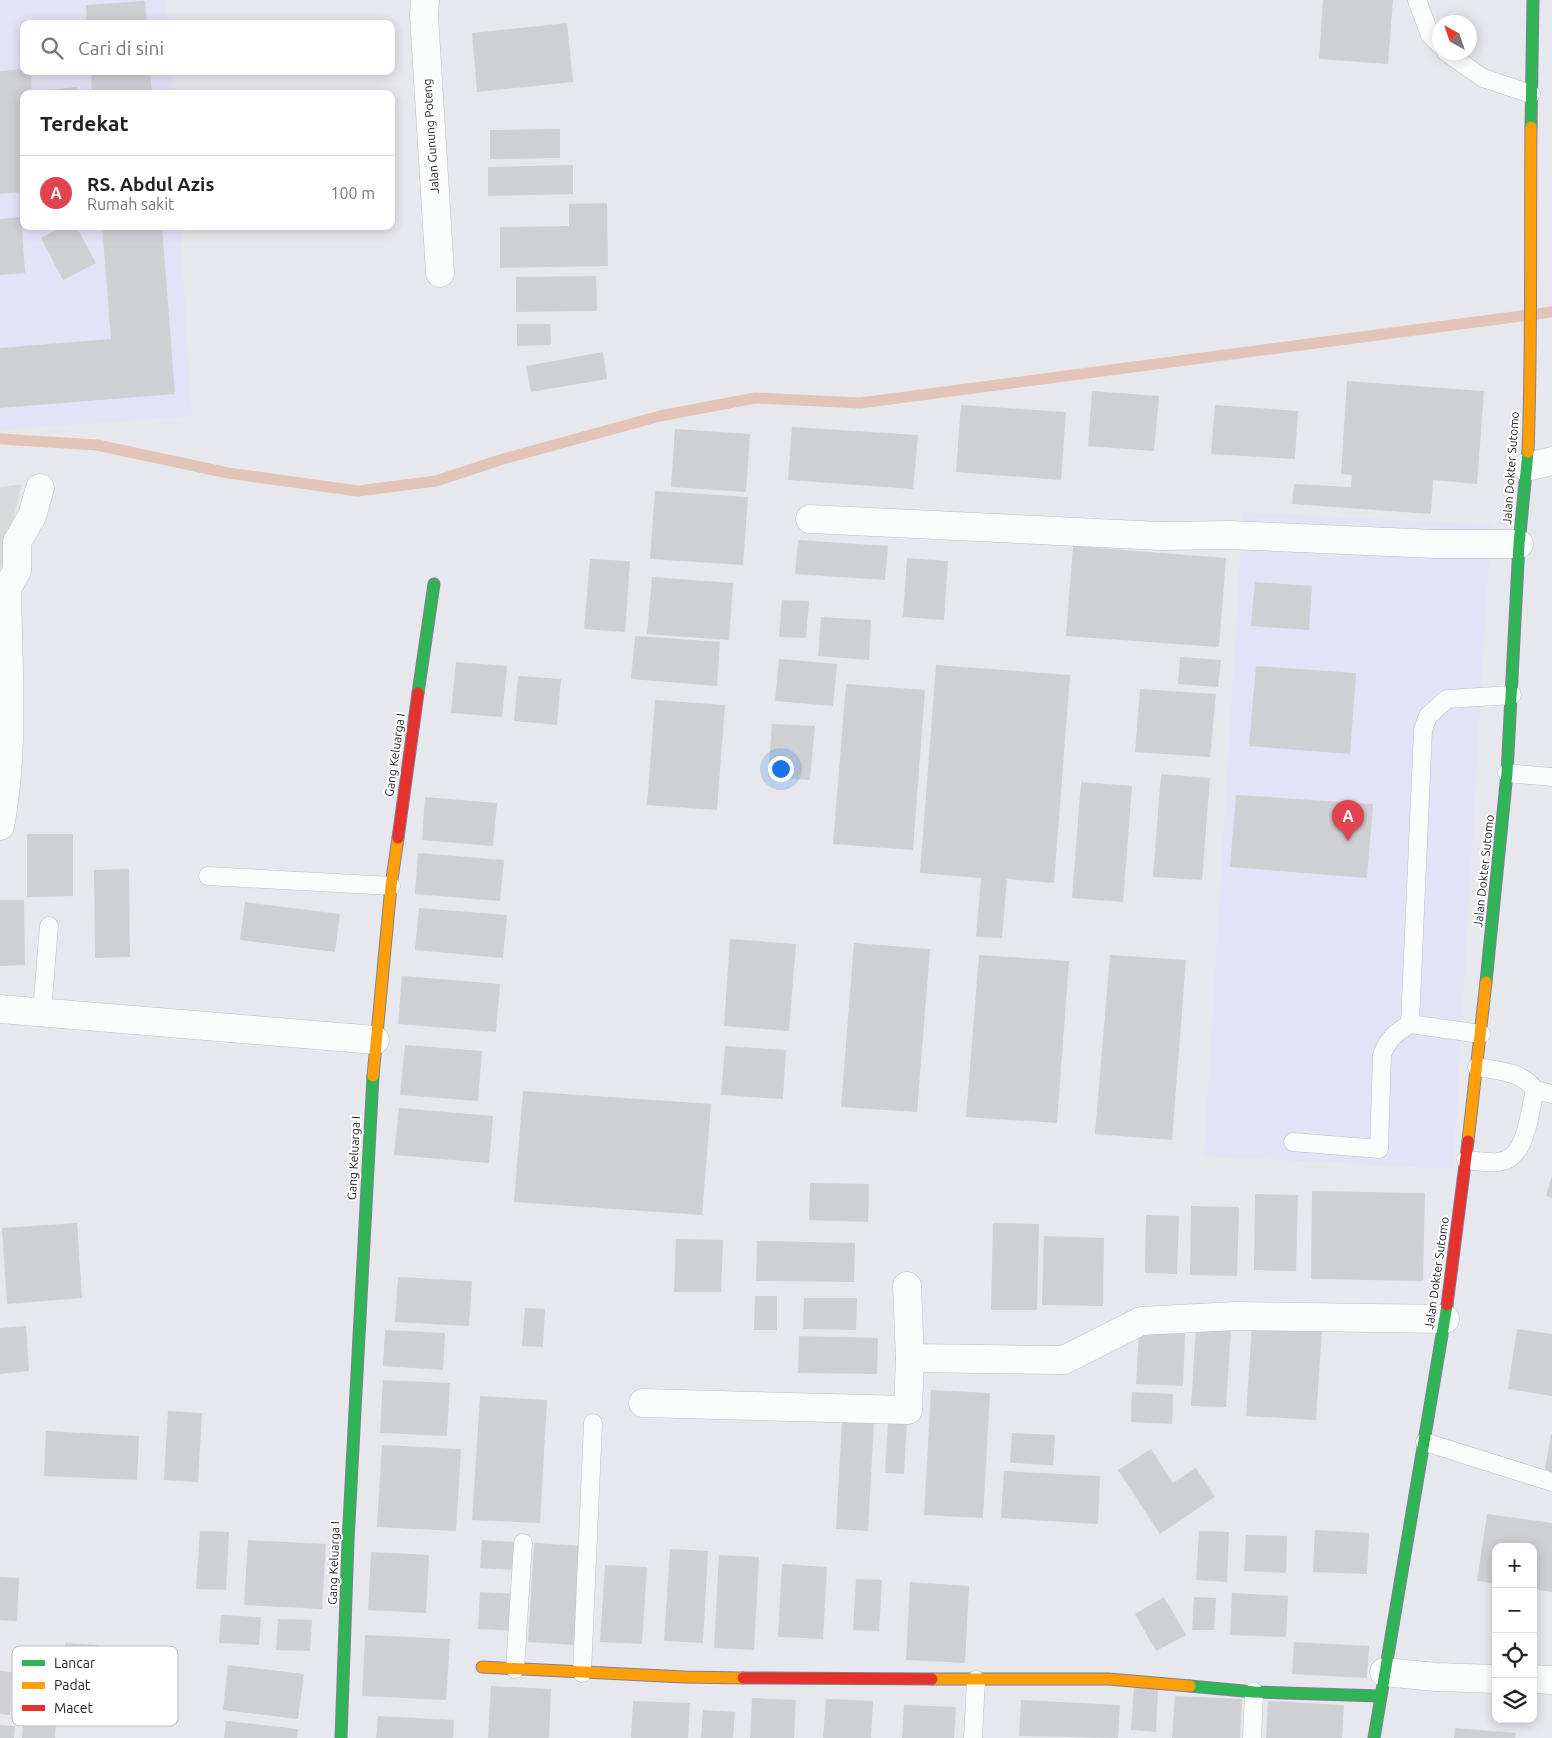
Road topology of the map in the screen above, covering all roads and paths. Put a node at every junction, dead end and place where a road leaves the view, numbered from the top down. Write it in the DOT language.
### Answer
graph roads {
  1 [pos="425,0"];
  2 [pos="1417,0"];
  3 [pos="1533,0"];
  4 [pos="1432,37"];
  5 [pos="1457,60"];
  6 [pos="1531,94"];
  7 [pos="440,273"];
  8 [pos="1539,464"];
  9 [pos="40,488"];
  10 [pos="810,520"];
  11 [pos="1519,544"];
  12 [pos="434,584"];
  13 [pos="1512,695"];
  14 [pos="1508,773"];
  15 [pos="1552,777"];
  16 [pos="0,826"];
  17 [pos="208,876"];
  18 [pos="391,886"];
  19 [pos="48,926"];
  20 [pos="0,1009"];
  21 [pos="42,1011"];
  22 [pos="1410,1024"];
  23 [pos="1481,1034"];
  24 [pos="375,1040"];
  25 [pos="1477,1067"];
  26 [pos="1544,1092"];
  27 [pos="1292,1142"];
  28 [pos="1466,1160"];
  29 [pos="907,1286"];
  30 [pos="1445,1319"];
  31 [pos="910,1358"];
  32 [pos="643,1403"];
  33 [pos="593,1422"];
  34 [pos="1425,1442"];
  35 [pos="1552,1482"];
  36 [pos="523,1543"];
  37 [pos="482,1667"];
  38 [pos="515,1669"];
  39 [pos="582,1673"];
  40 [pos="1492,1678"];
  41 [pos="1537,1679"];
  42 [pos="976,1680"];
  43 [pos="1552,1680"];
  44 [pos="1382,1684"];
  45 [pos="1254,1692"];
  46 [pos="341,1738"];
  47 [pos="973,1738"];
  48 [pos="1252,1738"];
  49 [pos="1374,1738"];
  1 -- 7 [label="street, Jalan Gunung Poteng"];
  2 -- 4 [label="lane"];
  3 -- 6 [label="street, Jalan Dokter Sutomo"];
  5 -- 6 [label="lane"];
  6 -- 8 [label="street, Jalan Dokter Sutomo"];
  8 -- 11 [label="street, Jalan Dokter Sutomo"];
  9 -- 16 [label="street"];
  10 -- 11 [label="street"];
  11 -- 13 [label="street, Jalan Dokter Sutomo"];
  12 -- 18 [label="street, Gang Keluarga I"];
  13 -- 14 [label="street, Jalan Dokter Sutomo"];
  13 -- 22 [label="lane"];
  14 -- 15 [label="lane"];
  14 -- 23 [label="street, Jalan Dokter Sutomo"];
  17 -- 18 [label="lane"];
  18 -- 24 [label="street, Gang Keluarga I"];
  19 -- 21 [label="lane"];
  20 -- 21 [label="street"];
  21 -- 24 [label="street"];
  22 -- 23 [label="lane"];
  22 -- 27 [label="lane"];
  23 -- 25 [label="street, Jalan Dokter Sutomo"];
  24 -- 46 [label="street, Gang Keluarga I"];
  25 -- 26 [label="lane"];
  25 -- 28 [label="street, Jalan Dokter Sutomo"];
  26 -- 28 [label="lane"];
  28 -- 30 [label="street, Jalan Dokter Sutomo"];
  29 -- 31 [label="street"];
  30 -- 31 [label="street"];
  30 -- 34 [label="street, Jalan Dokter Sutomo"];
  31 -- 32 [label="street"];
  33 -- 39 [label="lane"];
  34 -- 35 [label="lane"];
  34 -- 44 [label="street, Jalan Dokter Sutomo"];
  36 -- 38 [label="lane"];
  37 -- 38 [label="street"];
  38 -- 39 [label="street"];
  39 -- 42 [label="street"];
  40 -- 44 [label="street"];
  41 -- 43 [label="street"];
  42 -- 45 [label="street"];
  42 -- 47 [label="lane"];
  44 -- 45 [label="street"];
  44 -- 49 [label="street, Jalan Dokter Sutomo"];
  45 -- 48 [label="lane"];
}
